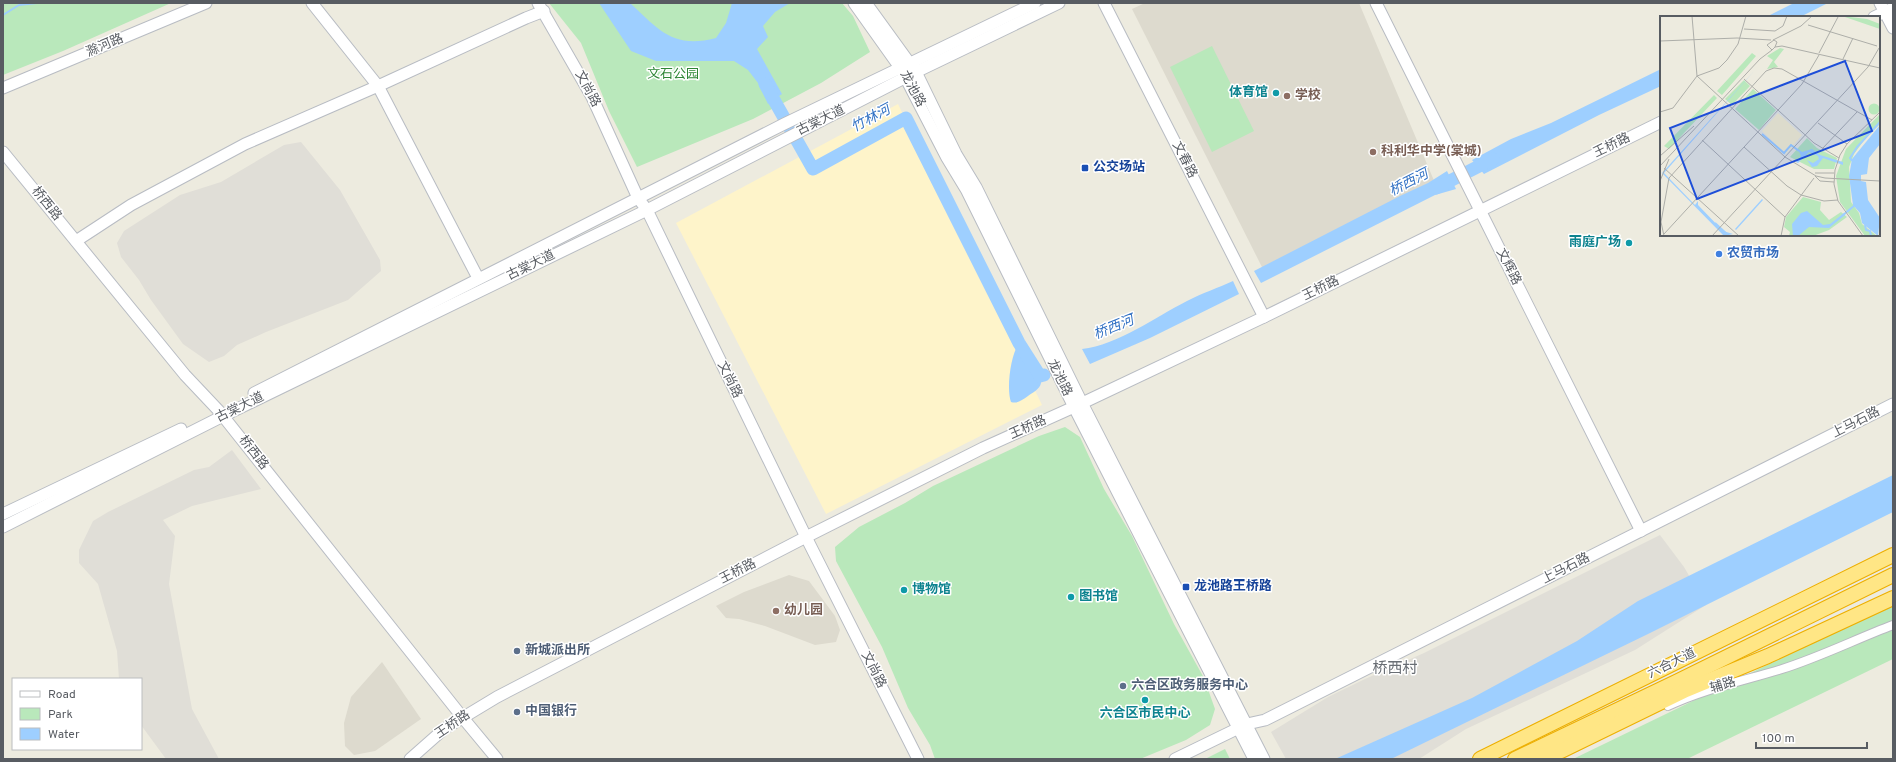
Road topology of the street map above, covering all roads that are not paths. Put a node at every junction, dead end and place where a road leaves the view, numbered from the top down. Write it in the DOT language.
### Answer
graph roads {
  1 [pos="206,3"];
  2 [pos="312,3"];
  3 [pos="854,3"];
  4 [pos="866,3"];
  5 [pos="1035,3"];
  6 [pos="1059,3"];
  7 [pos="1104,3"];
  8 [pos="1376,3"];
  9 [pos="541,7"];
  10 [pos="1886,8"];
  11 [pos="1875,16"];
  12 [pos="1893,28"];
  13 [pos="910,68"];
  14 [pos="906,79"];
  15 [pos="378,86"];
  16 [pos="3,88"];
  17 [pos="1660,122"];
  18 [pos="3,152"];
  19 [pos="638,198"];
  20 [pos="647,210"];
  21 [pos="1480,211"];
  22 [pos="76,241"];
  23 [pos="478,278"];
  24 [pos="1264,317"];
  25 [pos="1893,404"];
  26 [pos="1078,405"];
  27 [pos="221,413"];
  28 [pos="3,514"];
  29 [pos="3,527"];
  30 [pos="1641,531"];
  31 [pos="806,537"];
  32 [pos="1893,552"];
  33 [pos="1893,555"];
  34 [pos="1864,569"];
  35 [pos="1893,574"];
  36 [pos="1893,598"];
  37 [pos="1893,625"];
  38 [pos="1697,694"];
  39 [pos="1673,697"];
  40 [pos="463,718"];
  41 [pos="1242,726"];
  42 [pos="410,759"];
  43 [pos="498,759"];
  44 [pos="918,759"];
  45 [pos="1175,759"];
  46 [pos="1254,759"];
  47 [pos="1264,759"];
  48 [pos="1480,759"];
  49 [pos="1515,759"];
  50 [pos="1533,759"];
  51 [pos="1557,759"];
  1 -- 16 [label="street, 滁河路"];
  2 -- 15 [label="street"];
  3 -- 13 [label="street, 龙池路"];
  4 -- 13 [label="street, 龙池路"];
  5 -- 13 [label="street, 古棠大道"];
  6 -- 13 [label="street, 古棠大道"];
  7 -- 24 [label="street, 文春路"];
  8 -- 21 [label="street, 文辉路"];
  9 -- 15 [label="street"];
  9 -- 19 [label="street, 文尚路"];
  10 -- 11 [label="street"];
  10 -- 12 [label="street"];
  13 -- 14 [label="street, 龙池路"];
  13 -- 19 [label="street, 古棠大道"];
  13 -- 26 [label="street, 龙池路"];
  14 -- 20 [label="street, 古棠大道"];
  14 -- 26 [label="street, 龙池路"];
  15 -- 22 [label="street"];
  15 -- 23 [label="street"];
  17 -- 21 [label="street, 王桥路"];
  18 -- 22 [label="street, 桥西路"];
  19 -- 20 [label="street, 文尚路"];
  19 -- 23 [label="street, 古棠大道"];
  20 -- 27 [label="street, 古棠大道"];
  20 -- 31 [label="street, 文尚路"];
  21 -- 24 [label="street, 王桥路"];
  21 -- 30 [label="street, 文辉路"];
  22 -- 27 [label="street, 桥西路"];
  23 -- 27 [label="street, 古棠大道"];
  24 -- 26 [label="street, 王桥路"];
  25 -- 30 [label="street, 上马石路"];
  26 -- 31 [label="street, 王桥路"];
  26 -- 41 [label="street, 龙池路"];
  27 -- 28 [label="street, 古棠大道"];
  27 -- 29 [label="street, 古棠大道"];
  27 -- 40 [label="street, 桥西路"];
  30 -- 41 [label="street, 上马石路"];
  31 -- 40 [label="street, 王桥路"];
  31 -- 44 [label="street, 文尚路"];
  32 -- 34 [label="highway"];
  33 -- 34 [label="highway"];
  34 -- 48 [label="highway, 六合大道"];
  35 -- 49 [label="highway, 六合大道"];
  36 -- 39 [label="highway"];
  37 -- 38 [label="street, 辅路"];
  38 -- 39 [label="street"];
  38 -- 51 [label="street, 辅路"];
  39 -- 50 [label="highway"];
  40 -- 42 [label="street, 王桥路"];
  40 -- 43 [label="street, 桥西路"];
  41 -- 45 [label="street"];
  41 -- 46 [label="street, 龙池路"];
  41 -- 47 [label="street, 龙池路"];
}
